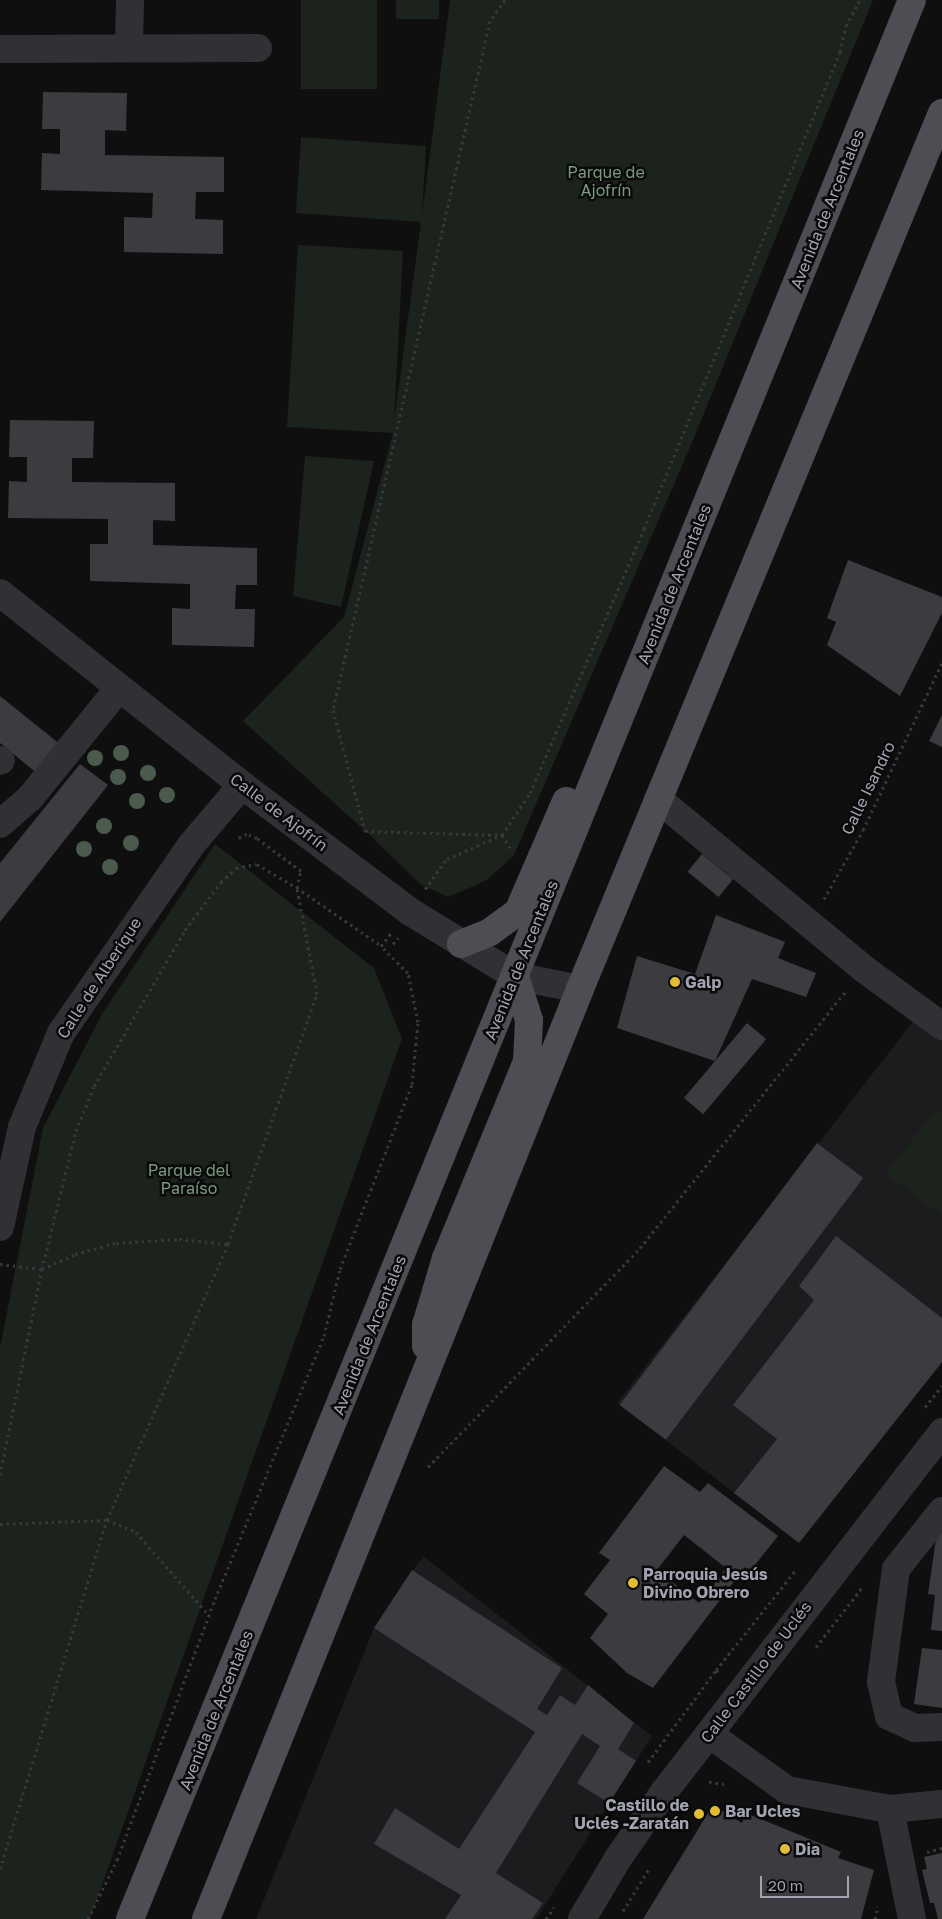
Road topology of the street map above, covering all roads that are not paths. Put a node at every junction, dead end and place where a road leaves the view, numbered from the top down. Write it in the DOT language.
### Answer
graph roads {
  1 [pos="130,0"];
  2 [pos="912,0"];
  3 [pos="129,48"];
  4 [pos="258,48"];
  5 [pos="0,49"];
  6 [pos="942,113"];
  7 [pos="0,594"];
  8 [pos="119,688"];
  9 [pos="604,757"];
  10 [pos="242,785"];
  11 [pos="658,800"];
  12 [pos="0,824"];
  13 [pos="461,944"];
  14 [pos="515,976"];
  15 [pos="580,989"];
  16 [pos="942,1026"];
  17 [pos="0,1227"];
  18 [pos="426,1373"];
  19 [pos="942,1432"];
  20 [pos="942,1511"];
  21 [pos="942,1727"];
  22 [pos="709,1734"];
  23 [pos="942,1804"];
  24 [pos="890,1808"];
  25 [pos="130,1919"];
  26 [pos="206,1919"];
  27 [pos="582,1919"];
  28 [pos="912,1919"];
  1 -- 3 [label="street"];
  2 -- 9 [label="main road, Avenida de Arcentales"];
  3 -- 4 [label="street"];
  3 -- 5 [label="street"];
  6 -- 11 [label="main road"];
  7 -- 8 [label="street, Calle de Ajofrín"];
  8 -- 10 [label="street, Calle de Ajofrín"];
  8 -- 12 [label="street"];
  9 -- 13 [label="main road"];
  9 -- 14 [label="main road, Avenida de Arcentales"];
  10 -- 13 [label="street, Calle de Ajofrín"];
  10 -- 17 [label="street, Calle de Alberique"];
  11 -- 15 [label="main road"];
  11 -- 16 [label="street"];
  13 -- 14 [label="street, Calle de Ajofrín"];
  14 -- 15 [label="street, Calle de Ajofrín"];
  14 -- 18 [label="main road"];
  14 -- 25 [label="main road, Avenida de Arcentales"];
  15 -- 18 [label="main road"];
  18 -- 26 [label="main road"];
  19 -- 22 [label="street, Calle Castillo de Uclés"];
  20 -- 21 [label="street"];
  22 -- 24 [label="street"];
  22 -- 27 [label="street, Calle Castillo de Uclés"];
  23 -- 24 [label="street"];
  24 -- 28 [label="street"];
}
